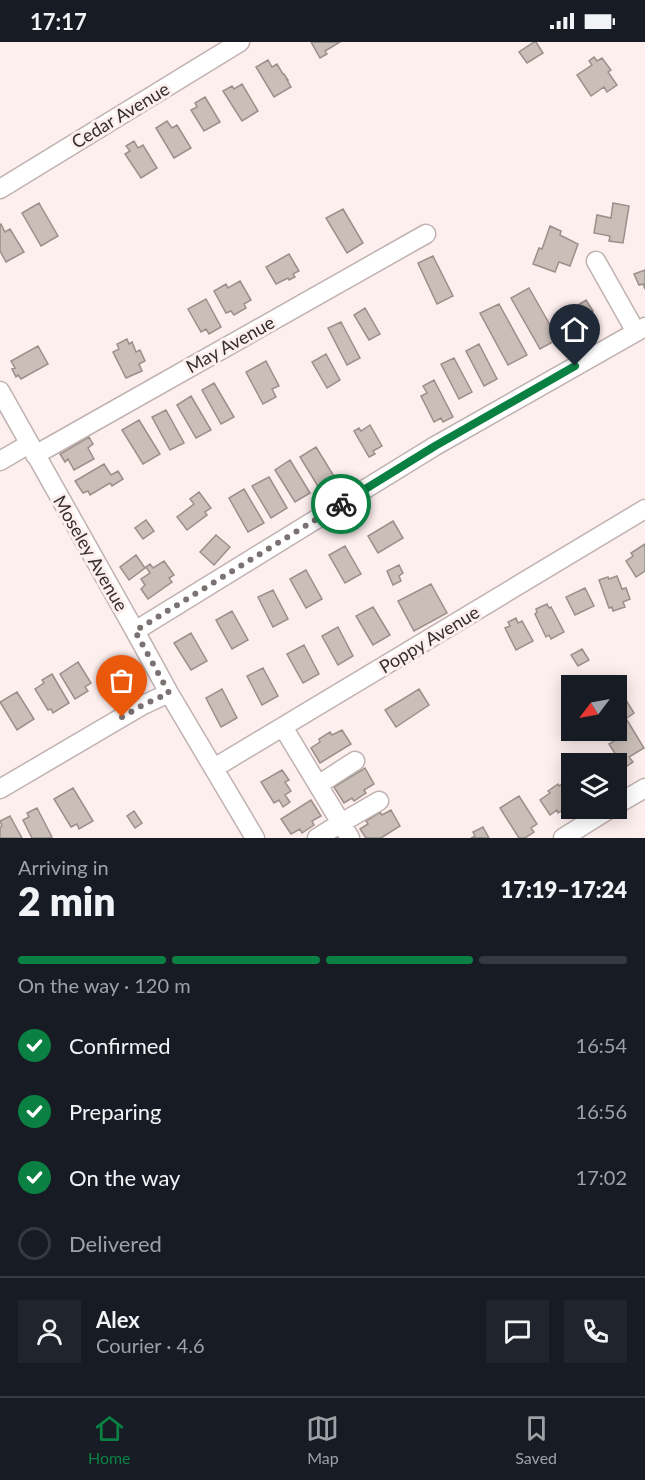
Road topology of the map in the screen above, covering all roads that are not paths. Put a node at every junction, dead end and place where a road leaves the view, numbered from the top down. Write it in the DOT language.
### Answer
graph roads {
  1 [pos="240,42"];
  2 [pos="0,189"];
  3 [pos="426,234"];
  4 [pos="596,261"];
  5 [pos="640,330"];
  6 [pos="0,391"];
  7 [pos="32,450"];
  8 [pos="0,461"];
  9 [pos="645,509"];
  10 [pos="135,631"];
  11 [pos="169,693"];
  12 [pos="283,727"];
  13 [pos="356,761"];
  14 [pos="214,768"];
  15 [pos="318,785"];
  16 [pos="645,788"];
  17 [pos="0,789"];
  18 [pos="627,799"];
  19 [pos="379,801"];
  20 [pos="593,819"];
  21 [pos="346,831"];
  22 [pos="255,838"];
  23 [pos="317,838"];
  24 [pos="563,838"];
  1 -- 2 [label="street, Cedar Avenue"];
  3 -- 7 [label="street, May Avenue"];
  4 -- 5 [label="street"];
  5 -- 10 [label="street"];
  6 -- 7 [label="street, Moseley Avenue"];
  7 -- 8 [label="street, May Avenue"];
  7 -- 10 [label="street, Moseley Avenue"];
  9 -- 12 [label="street, Poppy Avenue"];
  10 -- 11 [label="street, Moseley Avenue"];
  11 -- 14 [label="street, Moseley Avenue"];
  11 -- 17 [label="street"];
  12 -- 14 [label="street, Poppy Avenue"];
  12 -- 15 [label="street"];
  13 -- 15 [label="street"];
  14 -- 22 [label="street, Moseley Avenue"];
  15 -- 21 [label="street"];
  16 -- 18 [label="street"];
  19 -- 21 [label="street"];
  20 -- 24 [label="street"];
  21 -- 23 [label="street"];
}
